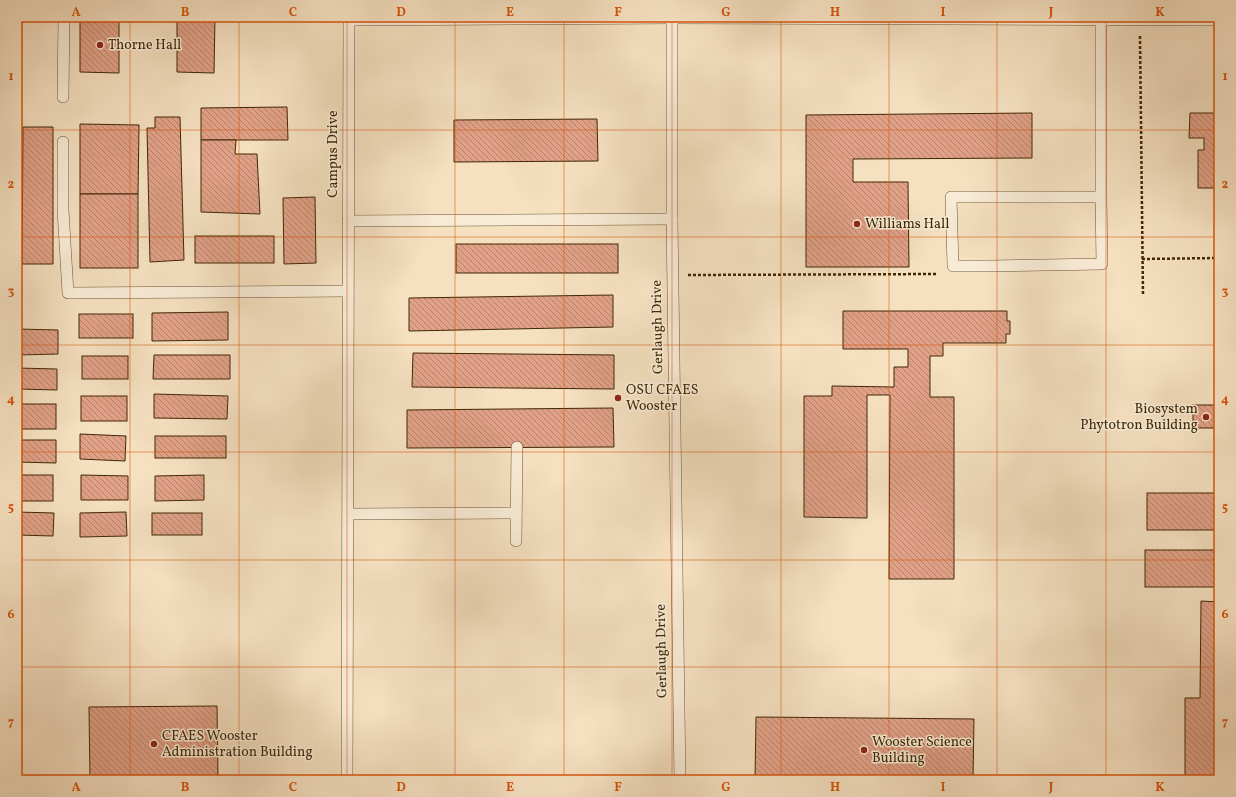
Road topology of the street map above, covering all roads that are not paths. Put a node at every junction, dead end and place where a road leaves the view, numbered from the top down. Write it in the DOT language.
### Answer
graph roads {
  1 [pos="64,17"];
  2 [pos="672,18"];
  3 [pos="349,19"];
  4 [pos="1101,19"];
  5 [pos="1219,20"];
  6 [pos="63,98"];
  7 [pos="63,142"];
  8 [pos="1100,198"];
  9 [pos="672,219"];
  10 [pos="348,221"];
  11 [pos="348,291"];
  12 [pos="517,447"];
  13 [pos="516,513"];
  14 [pos="349,514"];
  15 [pos="516,541"];
  16 [pos="347,780"];
  17 [pos="680,780"];
  1 -- 6 [label="lane"];
  2 -- 3 [label="lane"];
  2 -- 4 [label="lane"];
  2 -- 9 [label="lane, Gerlaugh Drive"];
  3 -- 10 [label="lane, Campus Drive"];
  4 -- 5 [label="lane"];
  4 -- 8 [label="lane"];
  7 -- 11 [label="lane"];
  8 -- 8 [label="lane"];
  9 -- 10 [label="lane"];
  9 -- 17 [label="lane, Gerlaugh Drive"];
  10 -- 11 [label="lane, Campus Drive"];
  11 -- 14 [label="lane, Campus Drive"];
  12 -- 13 [label="lane"];
  13 -- 14 [label="lane"];
  13 -- 15 [label="lane"];
  14 -- 16 [label="lane, Campus Drive"];
}
